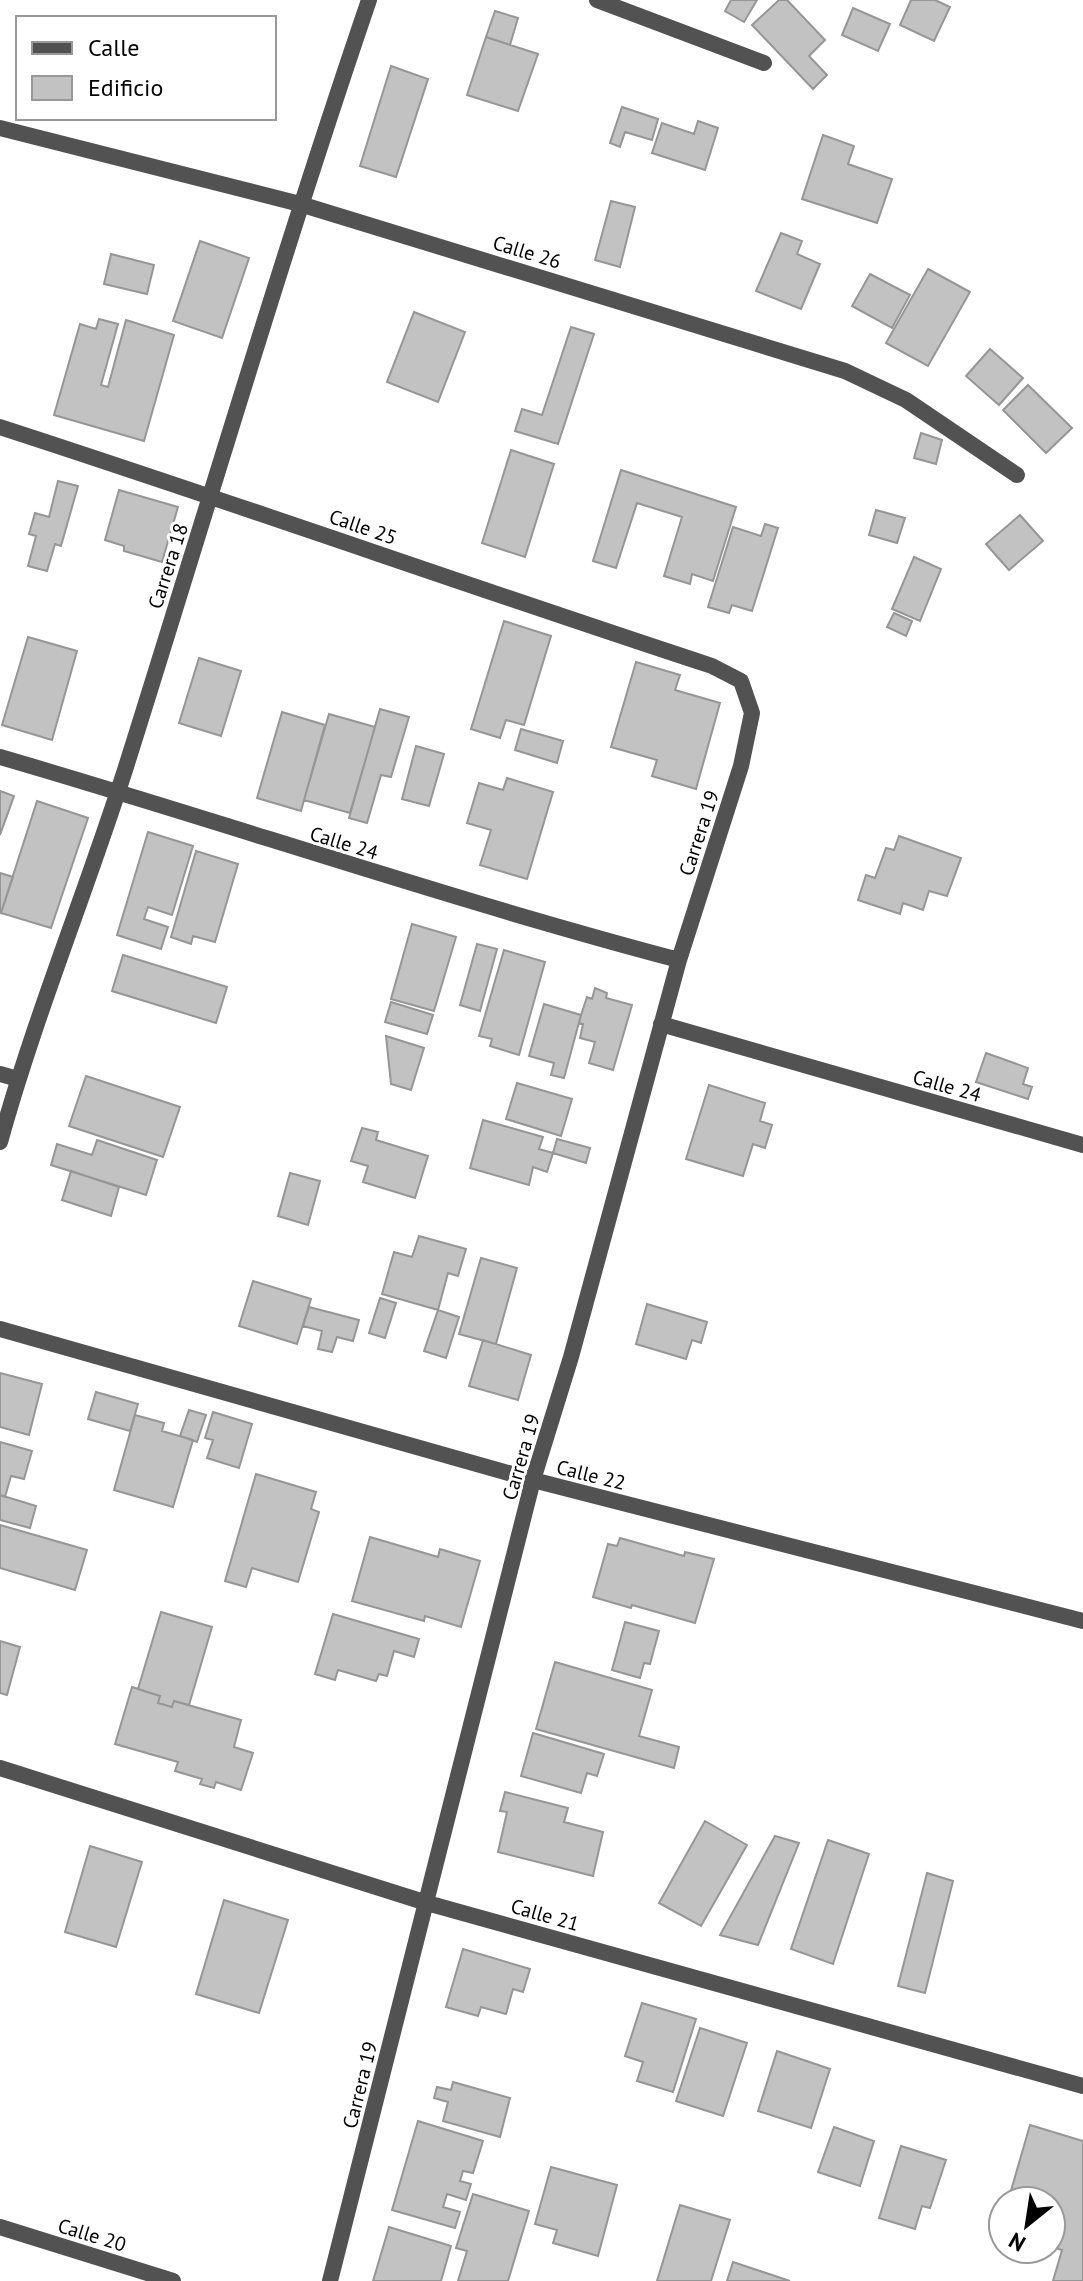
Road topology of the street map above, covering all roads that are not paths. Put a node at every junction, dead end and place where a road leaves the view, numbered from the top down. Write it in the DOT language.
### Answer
graph roads {
  1 [pos="369,0"];
  2 [pos="597,0"];
  3 [pos="764,63"];
  4 [pos="0,128"];
  5 [pos="300,204"];
  6 [pos="0,427"];
  7 [pos="1017,475"];
  8 [pos="212,495"];
  9 [pos="712,666"];
  10 [pos="0,757"];
  11 [pos="118,791"];
  12 [pos="679,960"];
  13 [pos="661,1024"];
  14 [pos="0,1074"];
  15 [pos="18,1079"];
  16 [pos="0,1142"];
  17 [pos="1083,1145"];
  18 [pos="0,1329"];
  19 [pos="533,1480"];
  20 [pos="1083,1621"];
  21 [pos="0,1768"];
  22 [pos="427,1903"];
  23 [pos="1083,2086"];
  24 [pos="0,2227"];
  25 [pos="173,2281"];
  26 [pos="330,2281"];
  1 -- 5 [label="street, Carrera 18"];
  2 -- 3 [label="street"];
  4 -- 5 [label="street, Calle 26"];
  5 -- 7 [label="street, Calle 26"];
  5 -- 8 [label="street, Carrera 18"];
  6 -- 8 [label="street, Calle 25"];
  8 -- 9 [label="street, Calle 25"];
  8 -- 11 [label="street, Carrera 18"];
  9 -- 12 [label="street, Carrera 19"];
  10 -- 11 [label="street, Calle 24"];
  11 -- 12 [label="street, Calle 24"];
  11 -- 15 [label="street, Carrera 18"];
  12 -- 13 [label="street, Carrera 19"];
  13 -- 17 [label="street, Calle 24"];
  13 -- 19 [label="street, Carrera 19"];
  14 -- 15 [label="street"];
  15 -- 16 [label="street, Carrera 18"];
  18 -- 19 [label="street, Calle 22"];
  19 -- 20 [label="street, Calle 22"];
  19 -- 22 [label="street, Carrera 19"];
  21 -- 22 [label="street, Calle 21"];
  22 -- 23 [label="street, Calle 21"];
  22 -- 26 [label="street, Carrera 19"];
  24 -- 25 [label="street, Calle 20"];
}
